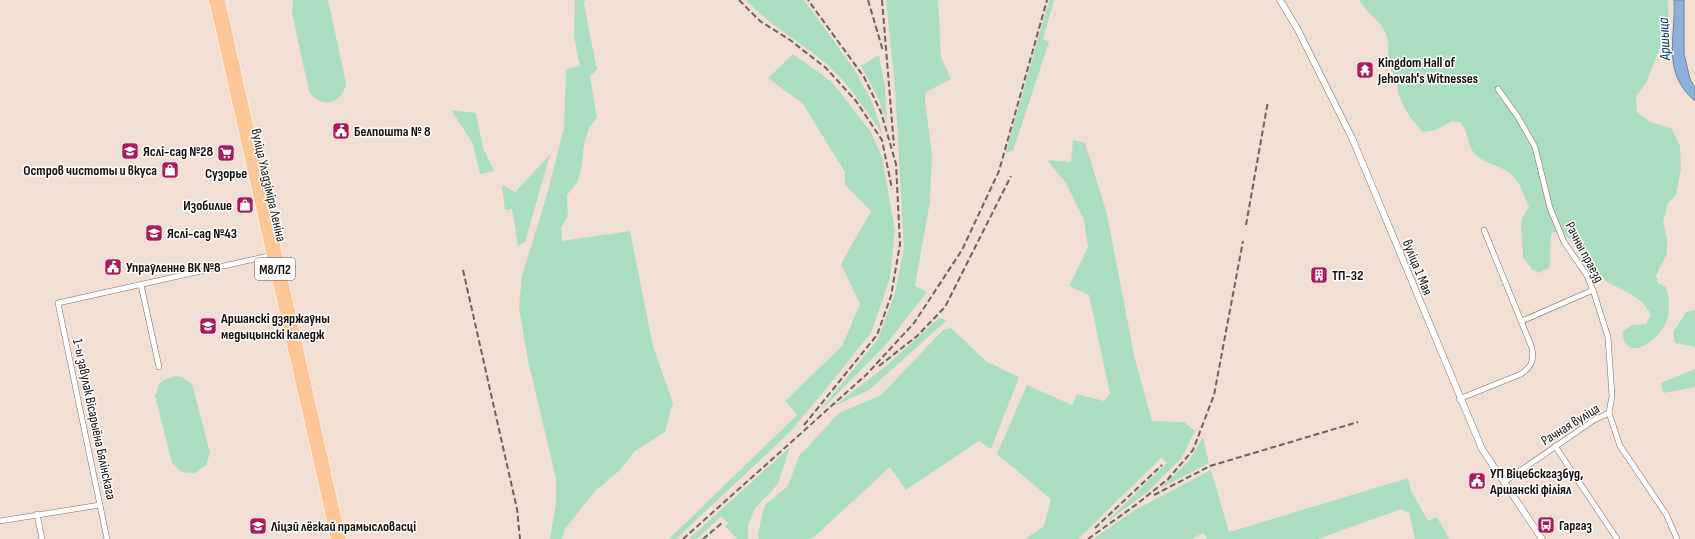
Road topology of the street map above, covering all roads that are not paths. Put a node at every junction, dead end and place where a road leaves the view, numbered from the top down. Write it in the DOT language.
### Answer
graph roads {
  1 [pos="213,0"];
  2 [pos="221,0"];
  3 [pos="1280,0"];
  4 [pos="1498,89"];
  5 [pos="1484,230"];
  6 [pos="275,254"];
  7 [pos="141,285"];
  8 [pos="1593,290"];
  9 [pos="1522,321"];
  10 [pos="158,367"];
  11 [pos="1459,399"];
  12 [pos="1609,412"];
  13 [pos="1555,446"];
  14 [pos="1504,482"];
  15 [pos="100,505"];
  16 [pos="37,514"];
  17 [pos="0,521"];
  18 [pos="42,539"];
  19 [pos="107,539"];
  20 [pos="335,539"];
  21 [pos="342,539"];
  22 [pos="1542,539"];
  23 [pos="1618,539"];
  24 [pos="1677,539"];
  1 -- 6 [label="main road, вуліца Уладзіміра Леніна / М8/П2"];
  2 -- 6 [label="main road, вуліца Уладзіміра Леніна / М8/П2"];
  3 -- 11 [label="street, вуліца 1 Мая"];
  4 -- 8 [label="street, Рачны праезд"];
  5 -- 9 [label="street"];
  6 -- 7 [label="street"];
  6 -- 20 [label="main road, вуліца Уладзіміра Леніна / М8/П2"];
  6 -- 21 [label="main road, вуліца Уладзіміра Леніна / М8/П2"];
  7 -- 10 [label="street"];
  7 -- 15 [label="street, 1-ы завулак Вісарыёна Бялінскага"];
  8 -- 9 [label="street"];
  8 -- 12 [label="street, Рачны праезд"];
  9 -- 11 [label="street"];
  11 -- 14 [label="street, вуліца 1 Мая"];
  12 -- 13 [label="street, Рачная вуліца"];
  12 -- 24 [label="street, Рачная вуліца"];
  13 -- 14 [label="street, Рачная вуліца"];
  13 -- 23 [label="street"];
  14 -- 22 [label="street, вуліца 1 Мая"];
  15 -- 16 [label="street"];
  15 -- 19 [label="street, 1-ы завулак Вісарыёна Бялінскага"];
  16 -- 17 [label="street"];
  16 -- 18 [label="street"];
}
